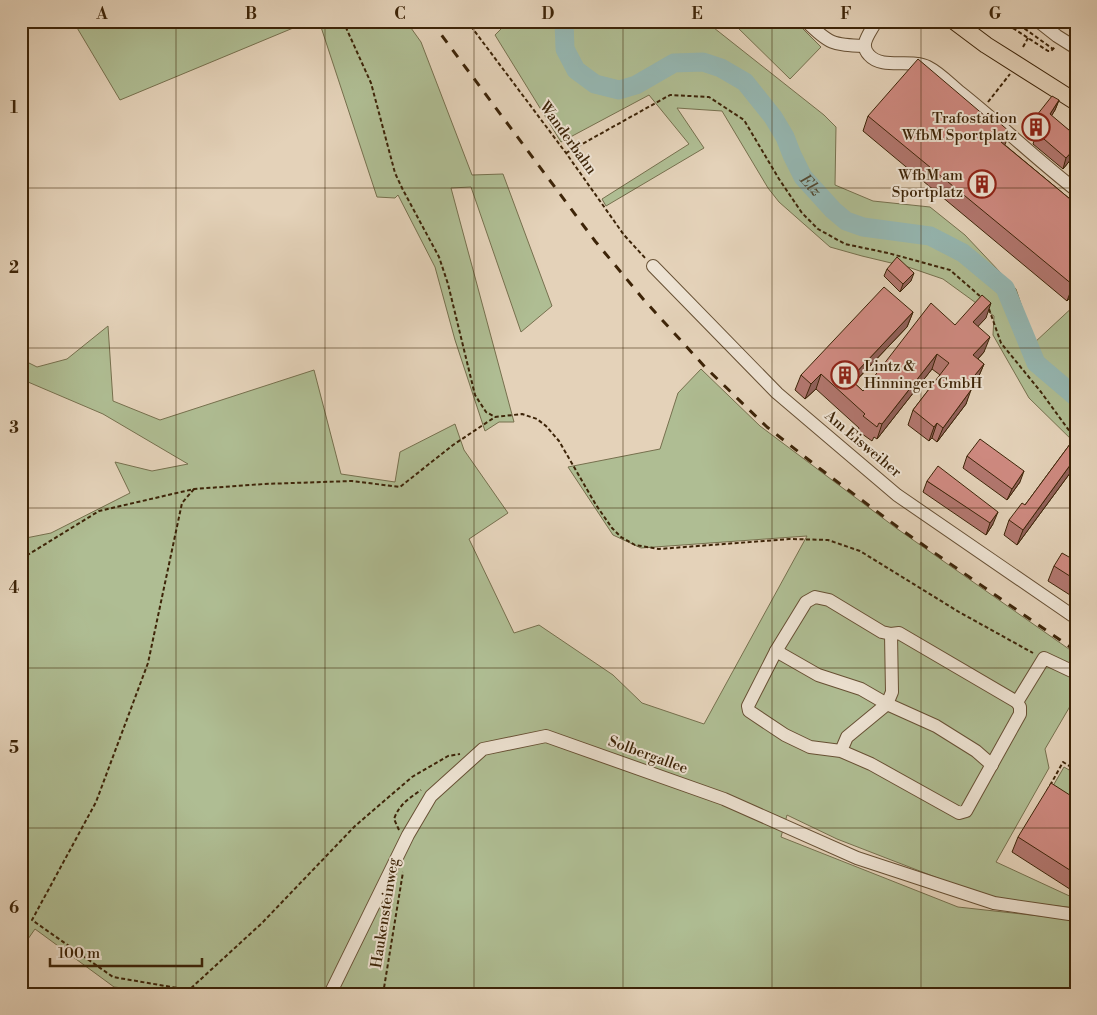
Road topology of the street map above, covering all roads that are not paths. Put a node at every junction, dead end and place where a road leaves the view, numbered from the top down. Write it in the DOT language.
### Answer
graph roads {
  1 [pos="806,21"];
  2 [pos="954,21"];
  3 [pos="1038,21"];
  4 [pos="878,22"];
  5 [pos="864,46"];
  6 [pos="1076,48"];
  7 [pos="1076,102"];
  8 [pos="1076,190"];
  9 [pos="653,266"];
  10 [pos="1076,351"];
  11 [pos="1076,356"];
  12 [pos="1076,618"];
  13 [pos="891,634"];
  14 [pos="776,651"];
  15 [pos="1076,673"];
  16 [pos="1017,702"];
  17 [pos="887,704"];
  18 [pos="842,751"];
  19 [pos="992,765"];
  20 [pos="1076,916"];
  21 [pos="330,994"];
  1 -- 5 [label="street"];
  2 -- 7 [label="main road"];
  3 -- 6 [label="street"];
  4 -- 5 [label="street"];
  5 -- 8 [label="street"];
  9 -- 12 [label="street, Am Eisweiher"];
  10 -- 11 [label="street"];
  13 -- 14 [label="street"];
  13 -- 16 [label="street"];
  13 -- 17 [label="street"];
  14 -- 17 [label="street"];
  14 -- 18 [label="street"];
  15 -- 16 [label="street"];
  16 -- 19 [label="street"];
  17 -- 18 [label="street"];
  17 -- 19 [label="street"];
  18 -- 19 [label="street"];
  20 -- 21 [label="street, Solbergallee"];
}
